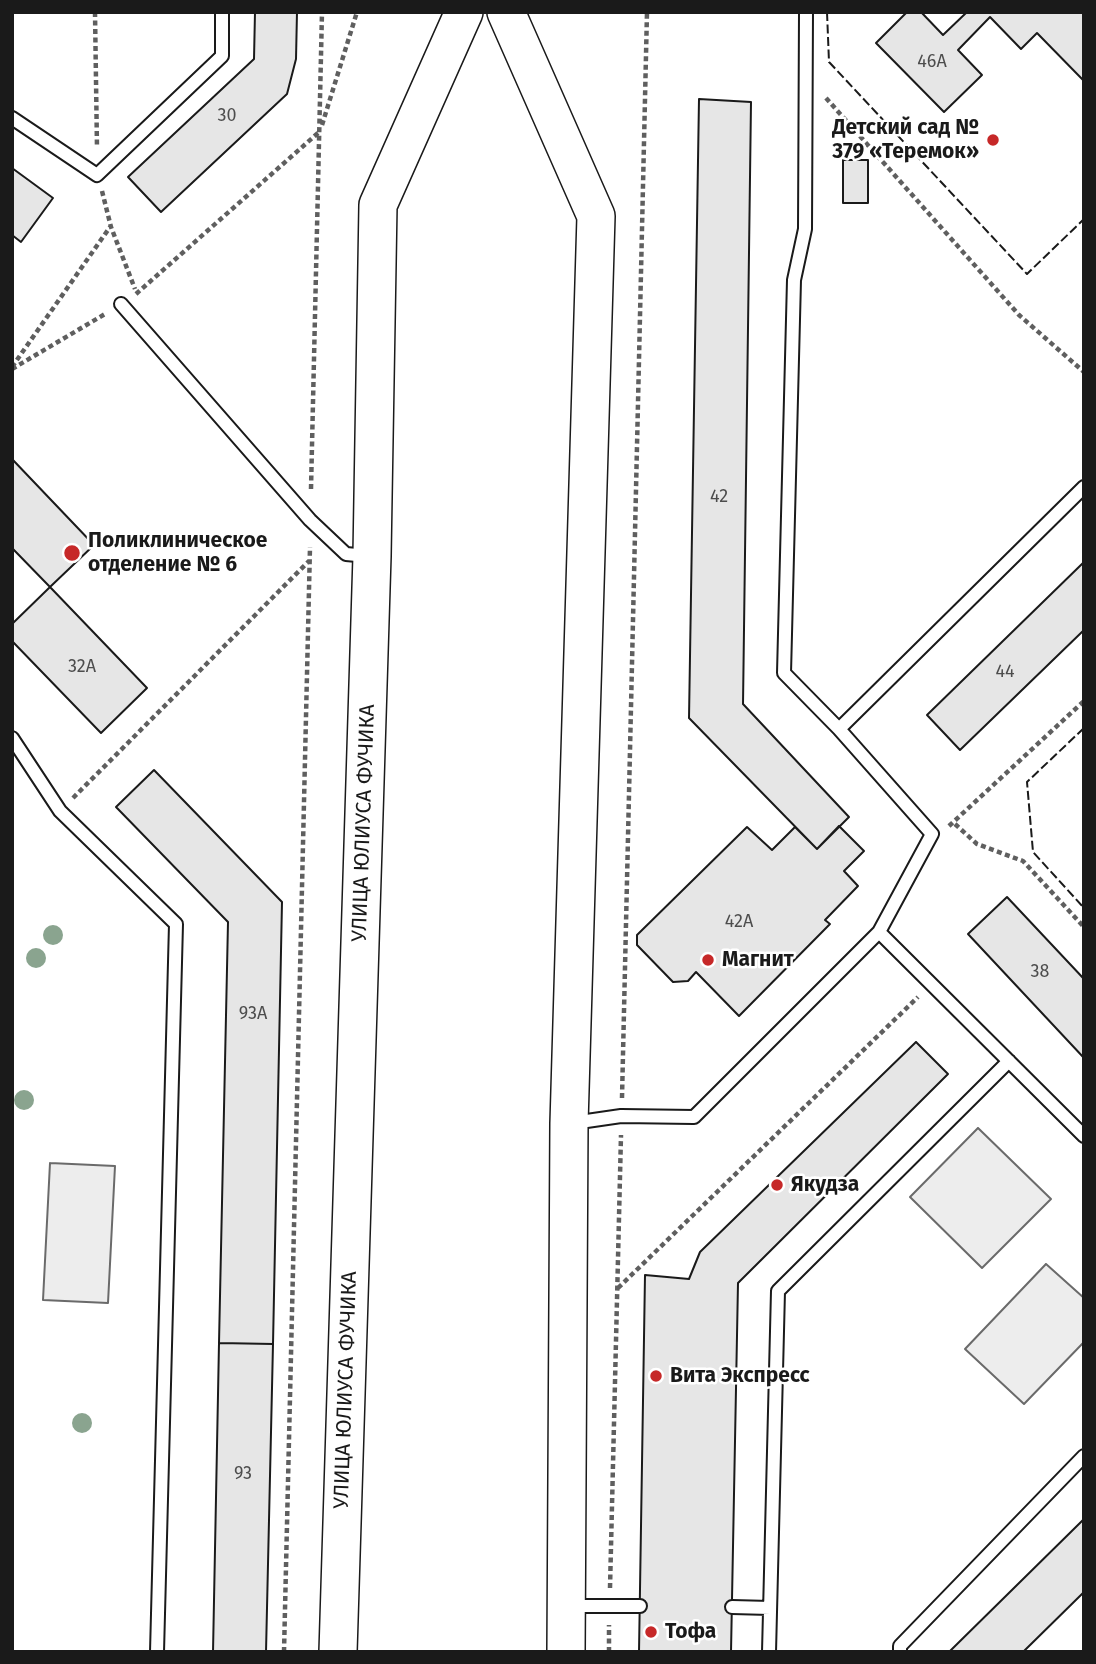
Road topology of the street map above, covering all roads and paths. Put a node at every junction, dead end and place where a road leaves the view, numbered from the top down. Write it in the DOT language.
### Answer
graph roads {
  1 [pos="95,12"];
  2 [pos="222,12"];
  3 [pos="322,12"];
  4 [pos="357,12"];
  5 [pos="464,12"];
  6 [pos="506,12"];
  7 [pos="647,12"];
  8 [pos="806,12"];
  9 [pos="806,76"];
  10 [pos="12,118"];
  11 [pos="319,132"];
  12 [pos="97,175"];
  13 [pos="111,227"];
  14 [pos="137,293"];
  15 [pos="121,304"];
  16 [pos="12,368"];
  17 [pos="1084,372"];
  18 [pos="1084,487"];
  19 [pos="310,520"];
  20 [pos="372,556"];
  21 [pos="309,560"];
  22 [pos="1084,701"];
  23 [pos="839,729"];
  24 [pos="12,738"];
  25 [pos="60,811"];
  26 [pos="955,824"];
  27 [pos="932,834"];
  28 [pos="1084,928"];
  29 [pos="879,932"];
  30 [pos="931,984"];
  31 [pos="1009,1061"];
  32 [pos="621,1116"];
  33 [pos="569,1123"];
  34 [pos="1084,1136"];
  35 [pos="617,1290"];
  36 [pos="1084,1456"];
  37 [pos="566,1606"];
  38 [pos="610,1606"];
  39 [pos="640,1606"];
  40 [pos="732,1607"];
  41 [pos="770,1608"];
  42 [pos="157,1652"];
  43 [pos="284,1652"];
  44 [pos="338,1652"];
  45 [pos="566,1652"];
  46 [pos="609,1652"];
  47 [pos="769,1652"];
  48 [pos="900,1652"];
  1 -- 12 [label="path"];
  2 -- 12 [label="lane"];
  3 -- 11 [label="path"];
  4 -- 11 [label="path"];
  5 -- 20 [label="main road, УЛИЦА ЮЛИУСА ФУЧИКА"];
  6 -- 33 [label="main road"];
  7 -- 32 [label="path"];
  8 -- 9 [label="lane"];
  9 -- 17 [label="path"];
  9 -- 23 [label="lane"];
  10 -- 12 [label="lane"];
  11 -- 14 [label="path"];
  11 -- 19 [label="path"];
  12 -- 13 [label="path"];
  13 -- 14 [label="path"];
  13 -- 16 [label="path"];
  14 -- 15 [label="path"];
  15 -- 16 [label="path"];
  15 -- 19 [label="lane"];
  18 -- 23 [label="lane"];
  19 -- 20 [label="lane"];
  19 -- 21 [label="path"];
  20 -- 44 [label="main road, УЛИЦА ЮЛИУСА ФУЧИКА"];
  21 -- 25 [label="path"];
  21 -- 43 [label="path"];
  22 -- 26 [label="path"];
  23 -- 27 [label="lane"];
  24 -- 25 [label="lane"];
  25 -- 42 [label="lane"];
  26 -- 27 [label="path"];
  26 -- 28 [label="path"];
  27 -- 29 [label="lane"];
  29 -- 30 [label="lane"];
  29 -- 32 [label="lane"];
  30 -- 31 [label="lane"];
  30 -- 35 [label="path"];
  31 -- 34 [label="lane"];
  31 -- 41 [label="lane"];
  32 -- 33 [label="lane"];
  32 -- 35 [label="path"];
  33 -- 37 [label="main road"];
  35 -- 38 [label="path"];
  36 -- 48 [label="lane"];
  37 -- 38 [label="lane"];
  37 -- 45 [label="main road"];
  38 -- 39 [label="lane"];
  38 -- 46 [label="path"];
  40 -- 41 [label="lane"];
  41 -- 47 [label="lane"];
}
